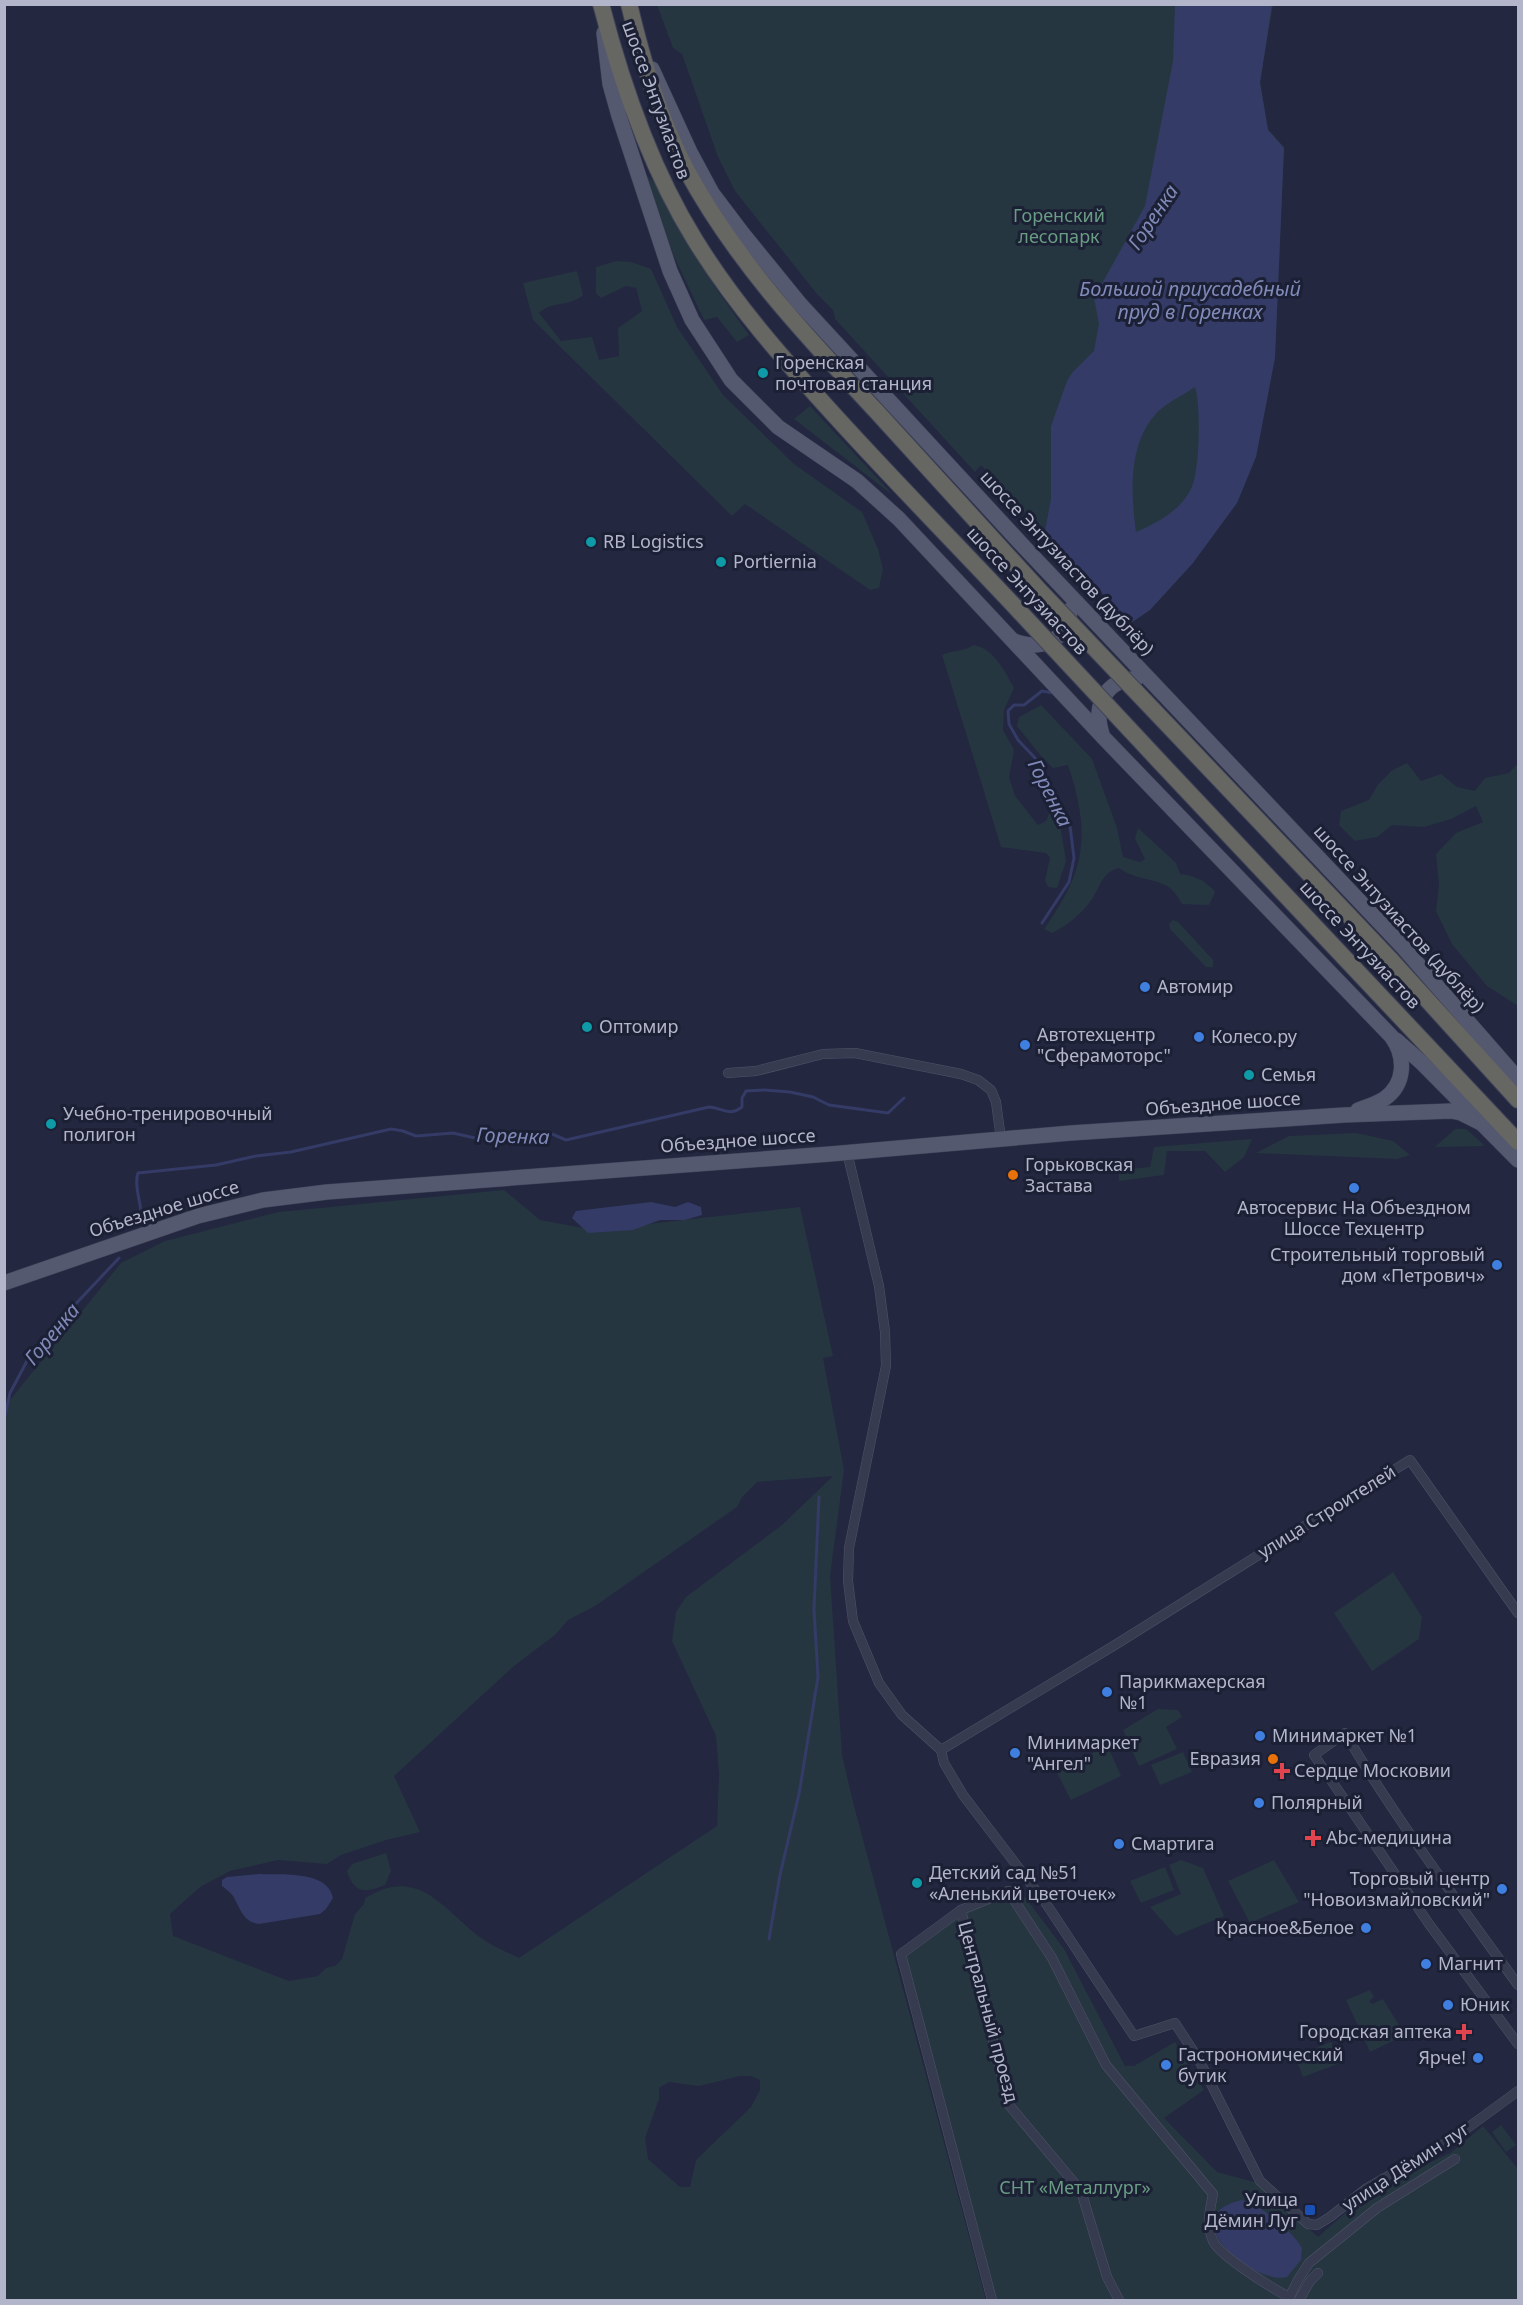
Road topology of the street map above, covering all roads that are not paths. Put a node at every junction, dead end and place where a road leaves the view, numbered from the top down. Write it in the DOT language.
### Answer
graph roads {
  1 [pos="629,4"];
  2 [pos="602,7"];
  3 [pos="638,39"];
  4 [pos="1064,589"];
  5 [pos="1011,640"];
  6 [pos="1154,684"];
  7 [pos="1103,737"];
  8 [pos="1391,1036"];
  9 [pos="728,1073"];
  10 [pos="1518,1079"];
  11 [pos="1518,1100"];
  12 [pos="1344,1115"];
  13 [pos="1485,1125"];
  14 [pos="1001,1139"];
  15 [pos="1518,1142"];
  16 [pos="848,1152"];
  17 [pos="1518,1160"];
  18 [pos="4,1283"];
  19 [pos="1518,1613"];
  20 [pos="941,1750"];
  21 [pos="961,1910"];
  22 [pos="1518,1985"];
  23 [pos="1518,2044"];
  24 [pos="1518,2091"];
  25 [pos="1455,2159"];
  26 [pos="1317,2273"];
  27 [pos="1292,2299"];
  28 [pos="992,2301"];
  29 [pos="1119,2301"];
  1 -- 3 [label="highway, шоссе Энтузиастов"];
  2 -- 5 [label="main road"];
  2 -- 15 [label="highway, шоссе Энтузиастов, bridge"];
  3 -- 4 [label="main road, шоссе Энтузиастов (дублёр)"];
  3 -- 11 [label="highway, шоссе Энтузиастов, bridge"];
  4 -- 5 [label="main road"];
  4 -- 6 [label="main road, шоссе Энтузиастов (дублёр)"];
  5 -- 7 [label="main road"];
  6 -- 7 [label="main road"];
  6 -- 10 [label="main road, шоссе Энтузиастов (дублёр)"];
  7 -- 8 [label="main road"];
  8 -- 12 [label="main road"];
  8 -- 13 [label="main road"];
  9 -- 14 [label="street"];
  12 -- 13 [label="main road, Объездное шоссе"];
  12 -- 14 [label="main road, Объездное шоссе"];
  13 -- 17 [label="main road"];
  14 -- 16 [label="main road, Объездное шоссе"];
  16 -- 18 [label="main road, Объездное шоссе"];
  16 -- 20 [label="street"];
  19 -- 20 [label="street, улица Строителей"];
  20 -- 24 [label="street, улица Дёмин луг"];
  21 -- 27 [label="street"];
  21 -- 28 [label="street, Центральный проезд"];
  21 -- 29 [label="street, Центральный проезд"];
  22 -- 23 [label="street"];
  25 -- 27 [label="street"];
  26 -- 27 [label="street"];
}
